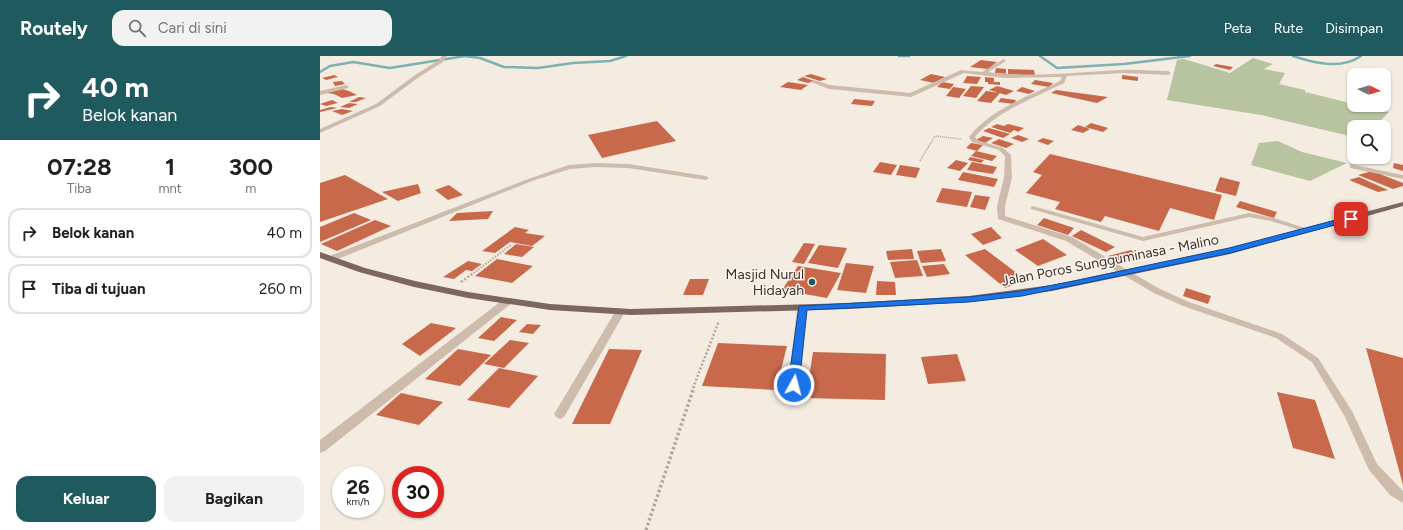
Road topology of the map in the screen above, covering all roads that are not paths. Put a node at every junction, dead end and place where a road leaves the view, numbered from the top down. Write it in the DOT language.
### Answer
graph roads {
  1 [pos="445,56"];
  2 [pos="1004,60"];
  3 [pos="1168,73"];
  4 [pos="982,74"];
  5 [pos="1065,75"];
  6 [pos="814,82"];
  7 [pos="346,87"];
  8 [pos="320,93"];
  9 [pos="320,131"];
  10 [pos="1353,166"];
  11 [pos="1403,177"];
  12 [pos="706,178"];
  13 [pos="1403,204"];
  14 [pos="1033,208"];
  15 [pos="1306,230"];
  16 [pos="320,255"];
  17 [pos="330,260"];
  18 [pos="1126,273"];
  19 [pos="508,301"];
  20 [pos="802,308"];
  21 [pos="620,312"];
  22 [pos="794,385"];
  23 [pos="560,414"];
  24 [pos="320,447"];
  25 [pos="1403,498"];
  1 -- 9 [label="street"];
  2 -- 4 [label="street"];
  3 -- 5 [label="street"];
  4 -- 5 [label="street"];
  4 -- 6 [label="street"];
  5 -- 18 [label="street"];
  7 -- 8 [label="street"];
  10 -- 11 [label="street"];
  12 -- 17 [label="lane"];
  13 -- 15 [label="main road, Jalan Poros Sungguminasa - Malino"];
  14 -- 15 [label="lane"];
  15 -- 18 [label="main road, Jalan Poros Sungguminasa - Malino"];
  16 -- 17 [label="main road, Jalan Poros Sungguminasa - Malino"];
  17 -- 19 [label="main road, Jalan Poros Sungguminasa - Malino"];
  18 -- 20 [label="main road, Jalan Poros Sungguminasa - Malino"];
  18 -- 25 [label="lane"];
  19 -- 21 [label="main road, Jalan Poros Sungguminasa - Malino"];
  19 -- 24 [label="street"];
  20 -- 21 [label="main road, Jalan Poros Sungguminasa - Malino"];
  20 -- 22 [label="street"];
  21 -- 23 [label="street"];
}
